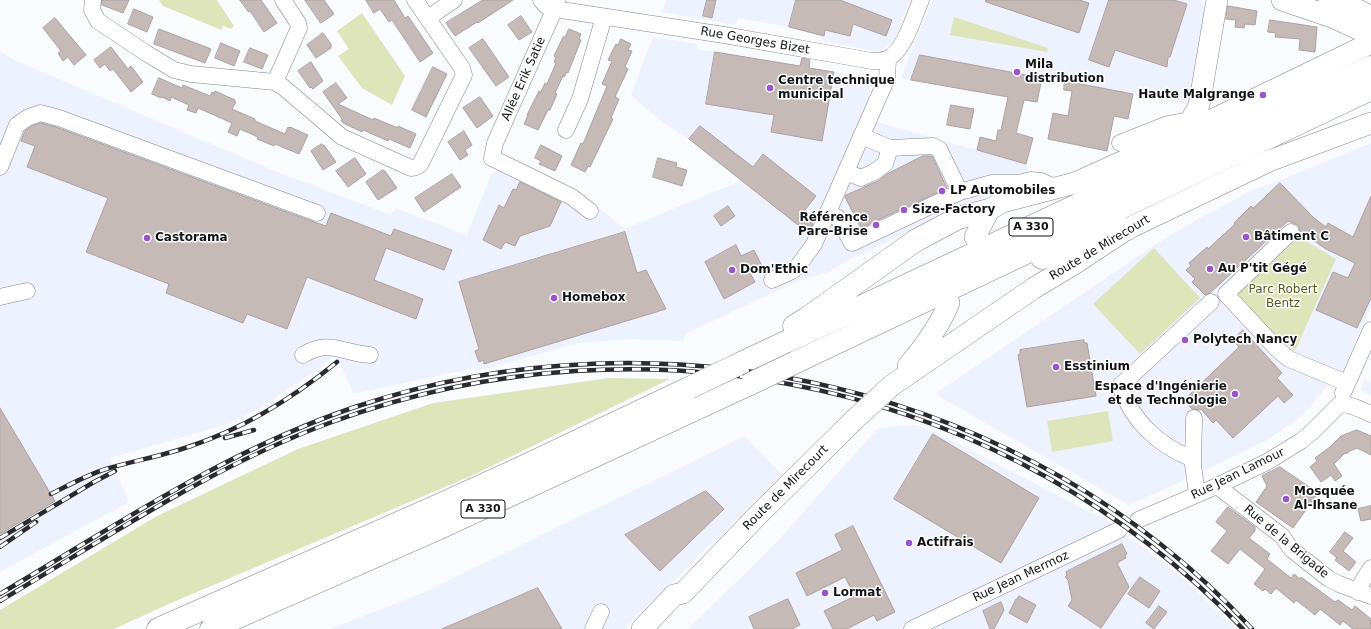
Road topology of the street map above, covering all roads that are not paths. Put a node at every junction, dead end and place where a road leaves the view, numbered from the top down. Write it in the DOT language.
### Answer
graph roads {
  1 [pos="93,0"];
  2 [pos="283,0"];
  3 [pos="415,0"];
  4 [pos="454,0"];
  5 [pos="541,0"];
  6 [pos="921,0"];
  7 [pos="1217,0"];
  8 [pos="1282,0"];
  9 [pos="556,5"];
  10 [pos="1327,8"];
  11 [pos="1365,12"];
  12 [pos="604,16"];
  13 [pos="428,18"];
  14 [pos="1371,35"];
  15 [pos="1371,43"];
  16 [pos="888,59"];
  17 [pos="1329,64"];
  18 [pos="1371,67"];
  19 [pos="275,82"];
  20 [pos="1371,90"];
  21 [pos="1329,98"];
  22 [pos="1371,118"];
  23 [pos="1371,123"];
  24 [pos="1185,128"];
  25 [pos="566,130"];
  26 [pos="1348,131"];
  27 [pos="861,136"];
  28 [pos="1120,143"];
  29 [pos="890,148"];
  30 [pos="0,167"];
  31 [pos="846,172"];
  32 [pos="1055,187"];
  33 [pos="960,192"];
  34 [pos="989,210"];
  35 [pos="590,211"];
  36 [pos="828,212"];
  37 [pos="317,213"];
  38 [pos="1127,229"];
  39 [pos="1292,232"];
  40 [pos="975,237"];
  41 [pos="772,280"];
  42 [pos="27,291"];
  43 [pos="0,297"];
  44 [pos="943,299"];
  45 [pos="1217,299"];
  46 [pos="1371,330"];
  47 [pos="303,355"];
  48 [pos="370,355"];
  49 [pos="733,364"];
  50 [pos="1347,383"];
  51 [pos="891,386"];
  52 [pos="1340,404"];
  53 [pos="1371,414"];
  54 [pos="1194,418"];
  55 [pos="1193,459"];
  56 [pos="1217,486"];
  57 [pos="1197,494"];
  58 [pos="1138,520"];
  59 [pos="1119,530"];
  60 [pos="1371,568"];
  61 [pos="683,593"];
  62 [pos="1365,594"];
  63 [pos="600,612"];
  64 [pos="920,627"];
  65 [pos="158,629"];
  66 [pos="211,629"];
  67 [pos="593,629"];
  68 [pos="642,629"];
  69 [pos="657,629"];
  1 -- 19 [label="street"];
  2 -- 19 [label="street"];
  3 -- 13 [label="street"];
  4 -- 13 [label="street"];
  5 -- 9 [label="street"];
  6 -- 16 [label="street"];
  7 -- 24 [label="main road"];
  8 -- 10 [label="main road"];
  9 -- 12 [label="street, Rue Georges Bizet"];
  9 -- 35 [label="street, Allée Erik Satie"];
  10 -- 11 [label="main road"];
  10 -- 14 [label="main road"];
  10 -- 17 [label="main road"];
  12 -- 16 [label="street, Rue Georges Bizet"];
  12 -- 25 [label="street"];
  13 -- 19 [label="street"];
  15 -- 17 [label="main road"];
  16 -- 27 [label="street"];
  17 -- 24 [label="main road"];
  18 -- 21 [label="highway, A 330"];
  20 -- 21 [label="highway, A 330"];
  21 -- 44 [label="highway, A 330"];
  21 -- 49 [label="highway, A 330"];
  22 -- 26 [label="main road, Route de Mirecourt"];
  23 -- 26 [label="main road, Route de Mirecourt"];
  24 -- 28 [label="street"];
  24 -- 32 [label="main road"];
  26 -- 38 [label="main road, Route de Mirecourt"];
  27 -- 29 [label="street"];
  27 -- 31 [label="street"];
  29 -- 31 [label="street"];
  29 -- 33 [label="street"];
  30 -- 37 [label="street"];
  31 -- 36 [label="street"];
  32 -- 33 [label="street"];
  32 -- 34 [label="main road"];
  33 -- 36 [label="street"];
  34 -- 40 [label="main road"];
  34 -- 49 [label="highway"];
  36 -- 41 [label="street"];
  38 -- 44 [label="highway"];
  38 -- 51 [label="main road, Route de Mirecourt"];
  39 -- 45 [label="street"];
  42 -- 43 [label="street"];
  44 -- 51 [label="main road, Route de Mirecourt"];
  44 -- 66 [label="highway, A 330, bridge"];
  45 -- 50 [label="street"];
  45 -- 55 [label="street"];
  46 -- 50 [label="street, Rue Jean Lamour"];
  47 -- 48 [label="street"];
  49 -- 65 [label="highway, A 330, bridge"];
  50 -- 52 [label="street, Rue Jean Lamour"];
  51 -- 61 [label="main road, Route de Mirecourt, bridge"];
  52 -- 53 [label="street"];
  52 -- 56 [label="street, Rue Jean Lamour"];
  54 -- 55 [label="street"];
  55 -- 57 [label="street"];
  56 -- 57 [label="street, Rue Jean Lamour"];
  56 -- 62 [label="street, Rue de la Brigade"];
  57 -- 58 [label="street, Rue Jean Lamour"];
  59 -- 64 [label="street, Rue Jean Mermoz"];
  60 -- 62 [label="street, Rue de la Brigade"];
  61 -- 68 [label="main road, Route de Mirecourt"];
  61 -- 69 [label="main road, Route de Mirecourt"];
  63 -- 67 [label="street"];
}
